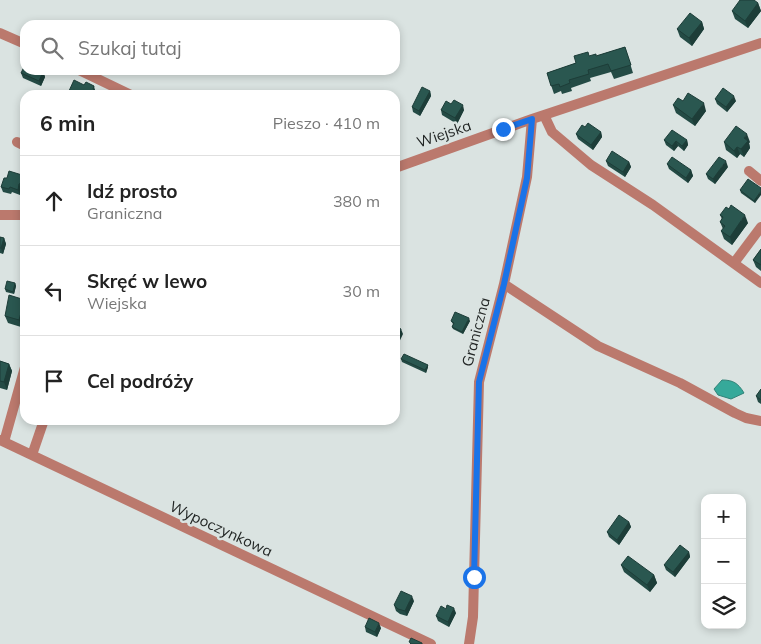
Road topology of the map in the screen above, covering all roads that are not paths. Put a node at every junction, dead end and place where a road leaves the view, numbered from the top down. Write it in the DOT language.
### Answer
graph roads {
  1 [pos="0,33"];
  2 [pos="20,42"];
  3 [pos="761,43"];
  4 [pos="89,75"];
  5 [pos="121,90"];
  6 [pos="544,115"];
  7 [pos="532,119"];
  8 [pos="400,166"];
  9 [pos="749,172"];
  10 [pos="761,181"];
  11 [pos="0,215"];
  12 [pos="20,215"];
  13 [pos="761,227"];
  14 [pos="734,263"];
  15 [pos="761,283"];
  16 [pos="504,284"];
  17 [pos="20,383"];
  18 [pos="761,421"];
  19 [pos="42,425"];
  20 [pos="2,441"];
  21 [pos="32,455"];
  22 [pos="431,644"];
  23 [pos="469,644"];
  1 -- 2 [label="street"];
  3 -- 6 [label="street, Wiejska"];
  4 -- 5 [label="street"];
  6 -- 7 [label="street, Wiejska"];
  6 -- 14 [label="street"];
  7 -- 8 [label="street, Wiejska"];
  7 -- 16 [label="street, Graniczna"];
  9 -- 10 [label="street"];
  11 -- 12 [label="street"];
  13 -- 14 [label="street"];
  14 -- 15 [label="street"];
  16 -- 18 [label="street"];
  16 -- 23 [label="street, Graniczna"];
  17 -- 20 [label="street"];
  19 -- 21 [label="street"];
  20 -- 21 [label="street, Wypoczynkowa"];
  21 -- 22 [label="street, Wypoczynkowa"];
}
